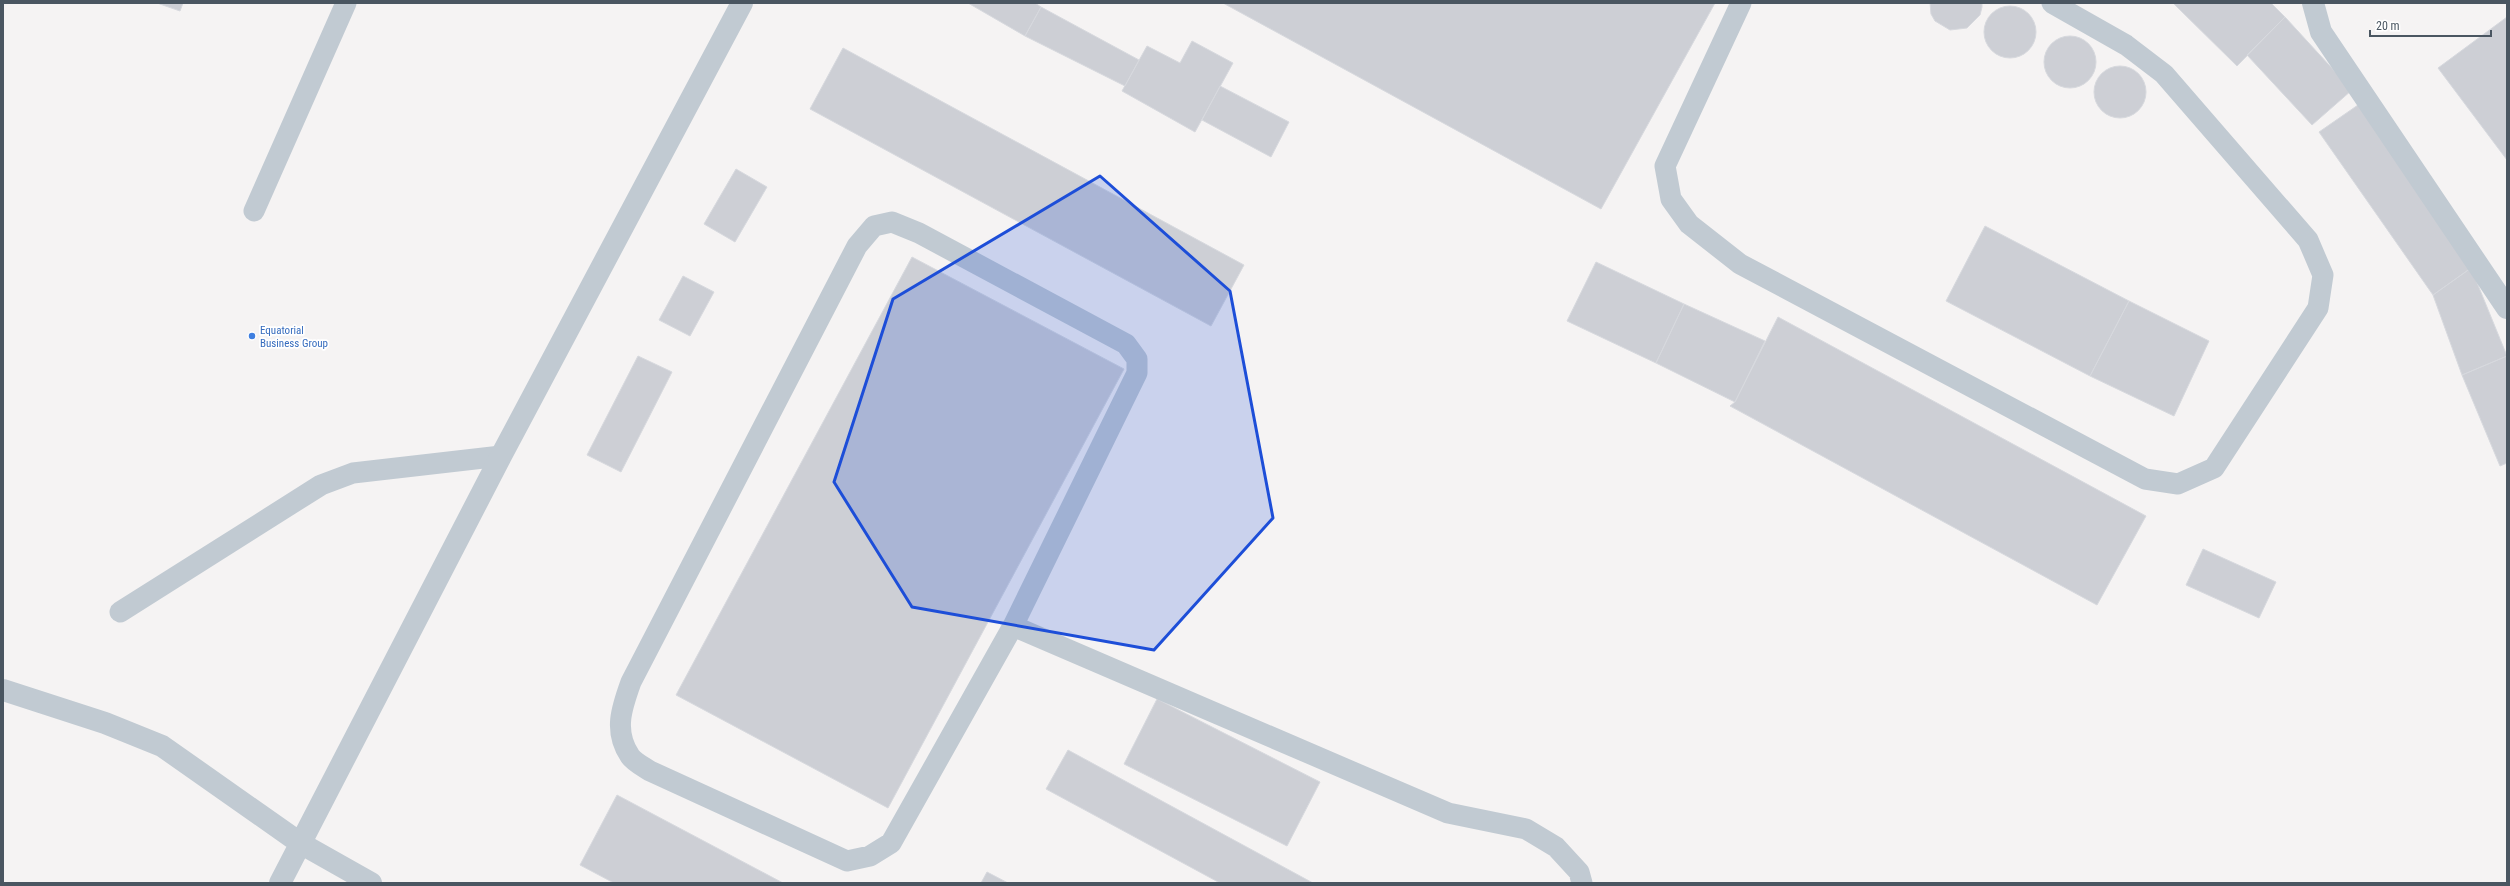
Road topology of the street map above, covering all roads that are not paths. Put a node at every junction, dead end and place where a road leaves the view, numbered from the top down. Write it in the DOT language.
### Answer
graph roads {
  1 [pos="346,3"];
  2 [pos="742,3"];
  3 [pos="1741,3"];
  4 [pos="2052,3"];
  5 [pos="2313,3"];
  6 [pos="254,211"];
  7 [pos="2507,308"];
  8 [pos="501,456"];
  9 [pos="120,612"];
  10 [pos="1013,626"];
  11 [pos="5,695"];
  12 [pos="300,843"];
  13 [pos="280,883"];
  14 [pos="371,883"];
  15 [pos="1582,883"];
  1 -- 6 [label="lane"];
  2 -- 8 [label="street"];
  3 -- 4 [label="lane"];
  5 -- 7 [label="street"];
  8 -- 9 [label="lane"];
  8 -- 12 [label="street"];
  10 -- 10 [label="lane"];
  10 -- 15 [label="lane"];
  11 -- 12 [label="street"];
  12 -- 13 [label="street"];
  12 -- 14 [label="street"];
}
